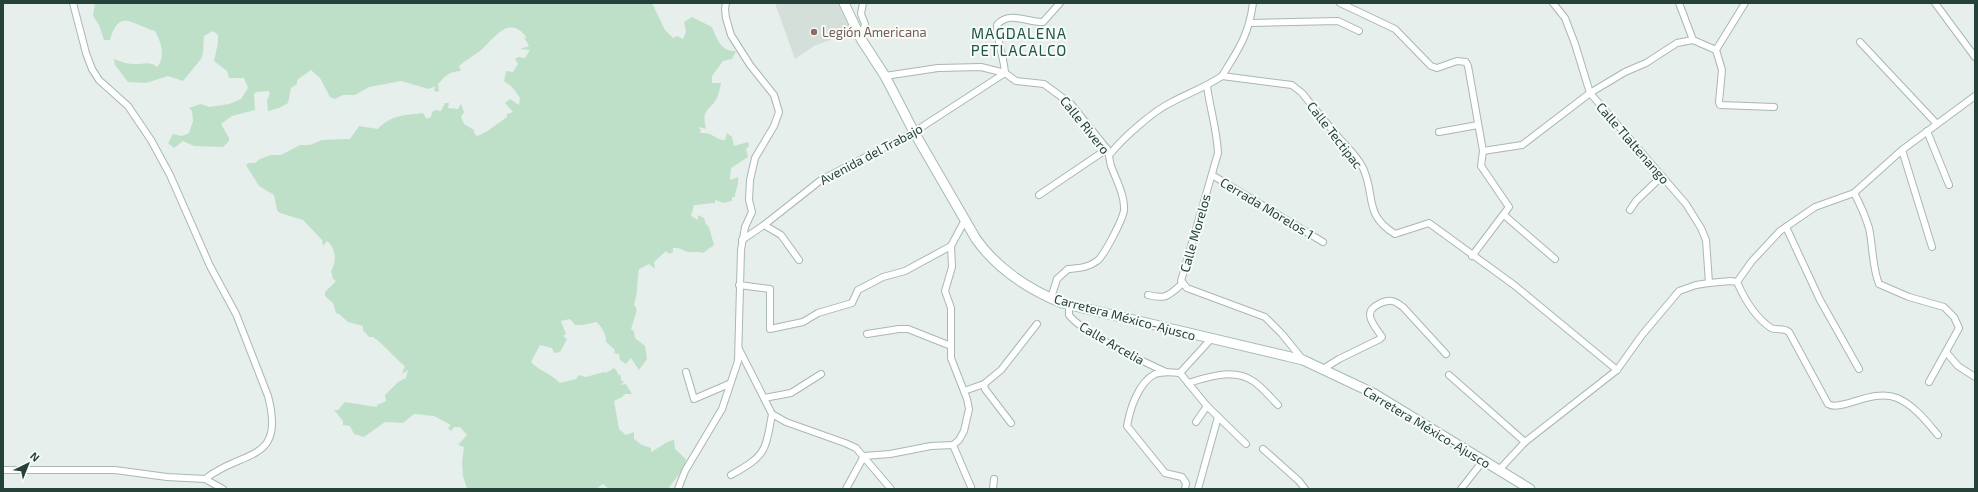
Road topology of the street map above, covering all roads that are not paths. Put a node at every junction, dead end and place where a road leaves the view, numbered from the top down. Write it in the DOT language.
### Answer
graph roads {
  1 [pos="73,3"];
  2 [pos="726,3"];
  3 [pos="844,3"];
  4 [pos="863,3"];
  5 [pos="1060,3"];
  6 [pos="1253,3"];
  7 [pos="1340,3"];
  8 [pos="1553,3"];
  9 [pos="1679,3"];
  10 [pos="1745,3"];
  11 [pos="1935,3"];
  12 [pos="1250,23"];
  13 [pos="1359,31"];
  14 [pos="862,39"];
  15 [pos="1693,40"];
  16 [pos="1860,42"];
  17 [pos="1716,50"];
  18 [pos="1975,57"];
  19 [pos="1005,73"];
  20 [pos="885,76"];
  21 [pos="1222,76"];
  22 [pos="1207,86"];
  23 [pos="1590,93"];
  24 [pos="1975,96"];
  25 [pos="1774,107"];
  26 [pos="1936,123"];
  27 [pos="1478,125"];
  28 [pos="1927,131"];
  29 [pos="914,132"];
  30 [pos="1439,132"];
  31 [pos="1902,150"];
  32 [pos="1109,151"];
  33 [pos="1483,151"];
  34 [pos="1212,175"];
  35 [pos="1662,176"];
  36 [pos="1949,185"];
  37 [pos="1854,193"];
  38 [pos="1039,195"];
  39 [pos="1630,210"];
  40 [pos="1504,215"];
  41 [pos="964,220"];
  42 [pos="764,225"];
  43 [pos="1786,227"];
  44 [pos="742,240"];
  45 [pos="1323,242"];
  46 [pos="951,246"];
  47 [pos="1932,246"];
  48 [pos="1472,256"];
  49 [pos="1555,259"];
  50 [pos="798,260"];
  51 [pos="1737,282"];
  52 [pos="1184,283"];
  53 [pos="1709,283"];
  54 [pos="739,285"];
  55 [pos="1148,295"];
  56 [pos="1051,298"];
  57 [pos="1068,305"];
  58 [pos="1037,324"];
  59 [pos="867,334"];
  60 [pos="1211,339"];
  61 [pos="950,346"];
  62 [pos="738,348"];
  63 [pos="1946,352"];
  64 [pos="1446,354"];
  65 [pos="1303,360"];
  66 [pos="1323,369"];
  67 [pos="1858,369"];
  68 [pos="1617,370"];
  69 [pos="686,372"];
  70 [pos="1166,372"];
  71 [pos="1180,373"];
  72 [pos="821,374"];
  73 [pos="1449,375"];
  74 [pos="1975,377"];
  75 [pos="1929,382"];
  76 [pos="1188,383"];
  77 [pos="729,384"];
  78 [pos="984,384"];
  79 [pos="964,391"];
  80 [pos="764,398"];
  81 [pos="1278,405"];
  82 [pos="1207,406"];
  83 [pos="772,414"];
  84 [pos="1218,417"];
  85 [pos="1196,422"];
  86 [pos="1011,423"];
  87 [pos="1938,435"];
  88 [pos="1525,442"];
  89 [pos="1246,444"];
  90 [pos="953,445"];
  91 [pos="1263,449"];
  92 [pos="864,456"];
  93 [pos="1483,461"];
  94 [pos="3,470"];
  95 [pos="1499,470"];
  96 [pos="731,475"];
  97 [pos="205,479"];
  98 [pos="994,479"];
  99 [pos="971,487"];
  100 [pos="222,489"];
  101 [pos="678,489"];
  102 [pos="846,489"];
  103 [pos="891,489"];
  104 [pos="994,489"];
  105 [pos="1185,489"];
  106 [pos="1198,489"];
  107 [pos="1305,489"];
  108 [pos="1461,489"];
  109 [pos="1530,489"];
  1 -- 97 [label="street"];
  2 -- 44 [label="street"];
  3 -- 14 [label="main road, Carretera México-Ajusco"];
  4 -- 14 [label="street"];
  5 -- 19 [label="street"];
  6 -- 12 [label="street"];
  7 -- 27 [label="street"];
  8 -- 23 [label="street, Calle Tlaltenango"];
  9 -- 15 [label="street"];
  10 -- 17 [label="street"];
  11 -- 18 [label="street"];
  12 -- 13 [label="street"];
  12 -- 21 [label="street"];
  14 -- 20 [label="main road, Carretera México-Ajusco"];
  15 -- 17 [label="street"];
  15 -- 23 [label="street"];
  16 -- 26 [label="street"];
  17 -- 25 [label="street"];
  19 -- 20 [label="street, Calle Rivero"];
  19 -- 29 [label="street, Avenida del Trabajo"];
  19 -- 32 [label="street, Calle Rivero"];
  20 -- 29 [label="main road, Carretera México-Ajusco"];
  21 -- 22 [label="street"];
  21 -- 48 [label="street, Calle Tectipac"];
  22 -- 32 [label="street"];
  22 -- 34 [label="street, Calle Morelos"];
  23 -- 33 [label="street"];
  23 -- 35 [label="street, Calle Tlaltenango"];
  24 -- 26 [label="street"];
  26 -- 28 [label="street"];
  27 -- 30 [label="street"];
  27 -- 33 [label="street"];
  28 -- 31 [label="street"];
  28 -- 36 [label="street"];
  29 -- 41 [label="main road, Carretera México-Ajusco"];
  29 -- 42 [label="street, Avenida del Trabajo"];
  31 -- 37 [label="street"];
  31 -- 47 [label="street"];
  32 -- 38 [label="street"];
  32 -- 56 [label="street, Calle Rivero"];
  33 -- 40 [label="street"];
  34 -- 45 [label="street, Cerrada Morelos 1"];
  34 -- 52 [label="street, Calle Morelos"];
  35 -- 39 [label="street"];
  35 -- 53 [label="street, Calle Tlaltenango"];
  37 -- 43 [label="street"];
  37 -- 63 [label="street"];
  40 -- 48 [label="street"];
  40 -- 49 [label="street"];
  41 -- 46 [label="street"];
  41 -- 56 [label="main road, Carretera México-Ajusco"];
  42 -- 44 [label="street, Avenida del Trabajo"];
  42 -- 50 [label="street"];
  43 -- 51 [label="street"];
  43 -- 67 [label="street"];
  44 -- 54 [label="street"];
  46 -- 54 [label="street"];
  46 -- 61 [label="street"];
  48 -- 68 [label="street, Calle Tectipac"];
  51 -- 53 [label="street"];
  51 -- 87 [label="street"];
  52 -- 55 [label="street"];
  52 -- 65 [label="street, Calle Morelos"];
  53 -- 68 [label="street"];
  54 -- 62 [label="street"];
  56 -- 57 [label="main road, Carretera México-Ajusco"];
  57 -- 60 [label="main road, Carretera México-Ajusco"];
  57 -- 70 [label="street, Calle Arcelia"];
  58 -- 78 [label="street"];
  59 -- 61 [label="street"];
  60 -- 65 [label="main road, Carretera México-Ajusco"];
  60 -- 71 [label="street"];
  61 -- 79 [label="street"];
  62 -- 77 [label="street"];
  62 -- 80 [label="street"];
  63 -- 74 [label="street"];
  63 -- 75 [label="street"];
  64 -- 66 [label="street"];
  65 -- 66 [label="main road, Carretera México-Ajusco"];
  66 -- 93 [label="main road, Carretera México-Ajusco"];
  68 -- 88 [label="street"];
  69 -- 77 [label="street"];
  70 -- 71 [label="street, Calle Arcelia"];
  70 -- 105 [label="street, Calle Arcelia"];
  71 -- 76 [label="street"];
  72 -- 80 [label="street"];
  73 -- 88 [label="street"];
  76 -- 81 [label="street"];
  76 -- 82 [label="street"];
  77 -- 101 [label="street"];
  78 -- 79 [label="street"];
  78 -- 86 [label="street"];
  79 -- 90 [label="street"];
  80 -- 83 [label="street"];
  82 -- 84 [label="street"];
  82 -- 85 [label="street"];
  83 -- 92 [label="street"];
  83 -- 96 [label="street"];
  84 -- 89 [label="street"];
  84 -- 106 [label="street"];
  88 -- 95 [label="street"];
  90 -- 92 [label="street"];
  90 -- 99 [label="street"];
  91 -- 107 [label="street"];
  92 -- 102 [label="street"];
  92 -- 103 [label="street"];
  93 -- 95 [label="main road, Carretera México-Ajusco"];
  93 -- 108 [label="street"];
  94 -- 97 [label="street"];
  95 -- 109 [label="main road, Carretera México-Ajusco"];
  97 -- 100 [label="street"];
  98 -- 104 [label="street"];
}
